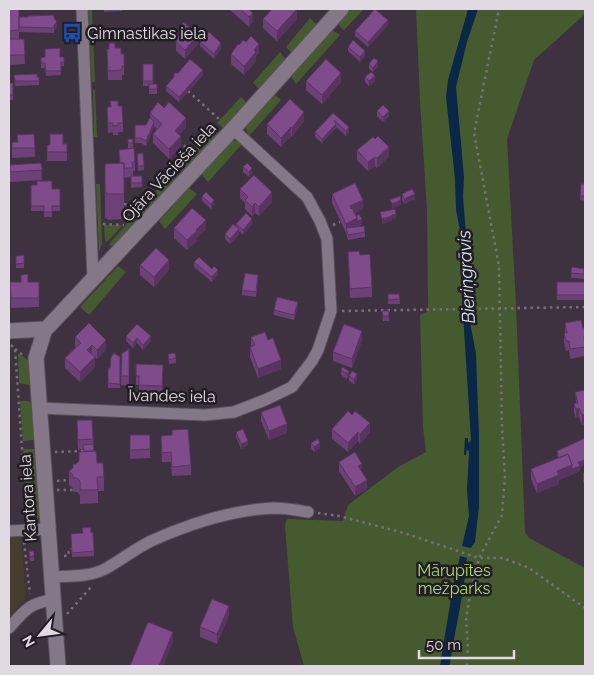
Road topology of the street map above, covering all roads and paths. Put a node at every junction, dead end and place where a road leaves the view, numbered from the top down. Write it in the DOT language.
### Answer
graph roads {
  1 [pos="82,9"];
  2 [pos="341,9"];
  3 [pos="499,9"];
  4 [pos="188,91"];
  5 [pos="219,119"];
  6 [pos="233,129"];
  7 [pos="176,139"];
  8 [pos="190,151"];
  9 [pos="124,204"];
  10 [pos="141,206"];
  11 [pos="103,224"];
  12 [pos="124,225"];
  13 [pos="93,279"];
  14 [pos="585,307"];
  15 [pos="500,308"];
  16 [pos="331,311"];
  17 [pos="45,329"];
  18 [pos="9,331"];
  19 [pos="9,342"];
  20 [pos="40,408"];
  21 [pos="84,451"];
  22 [pos="43,453"];
  23 [pos="308,512"];
  24 [pos="48,529"];
  25 [pos="28,530"];
  26 [pos="9,532"];
  27 [pos="72,549"];
  28 [pos="480,558"];
  29 [pos="62,559"];
  30 [pos="52,577"];
  31 [pos="97,580"];
  32 [pos="54,600"];
  33 [pos="32,604"];
  34 [pos="585,608"];
  35 [pos="63,619"];
  36 [pos="9,628"];
  37 [pos="58,666"];
  38 [pos="467,666"];
  1 -- 13 [label="street"];
  2 -- 6 [label="main road, Ojāra Vācieša iela"];
  3 -- 15 [label="path"];
  4 -- 5 [label="path"];
  6 -- 13 [label="main road, Ojāra Vācieša iela"];
  6 -- 16 [label="street, Īvandes iela"];
  7 -- 8 [label="path"];
  9 -- 10 [label="path"];
  11 -- 12 [label="path"];
  13 -- 17 [label="main road, Ojāra Vācieša iela"];
  14 -- 15 [label="path"];
  15 -- 16 [label="path"];
  15 -- 28 [label="path"];
  16 -- 20 [label="street, Īvandes iela"];
  17 -- 18 [label="main road"];
  17 -- 20 [label="main road, Kantora iela"];
  19 -- 25 [label="path"];
  20 -- 22 [label="main road, Kantora iela"];
  21 -- 22 [label="path"];
  22 -- 24 [label="main road, Kantora iela"];
  23 -- 28 [label="path"];
  23 -- 30 [label="street"];
  24 -- 25 [label="street"];
  24 -- 30 [label="main road, Kantora iela"];
  25 -- 26 [label="street"];
  25 -- 33 [label="path"];
  27 -- 29 [label="path"];
  28 -- 34 [label="path"];
  28 -- 38 [label="path"];
  30 -- 32 [label="main road, Kantora iela"];
  31 -- 35 [label="path"];
  32 -- 33 [label="street"];
  32 -- 37 [label="main road, Kantora iela"];
  33 -- 36 [label="street"];
}
